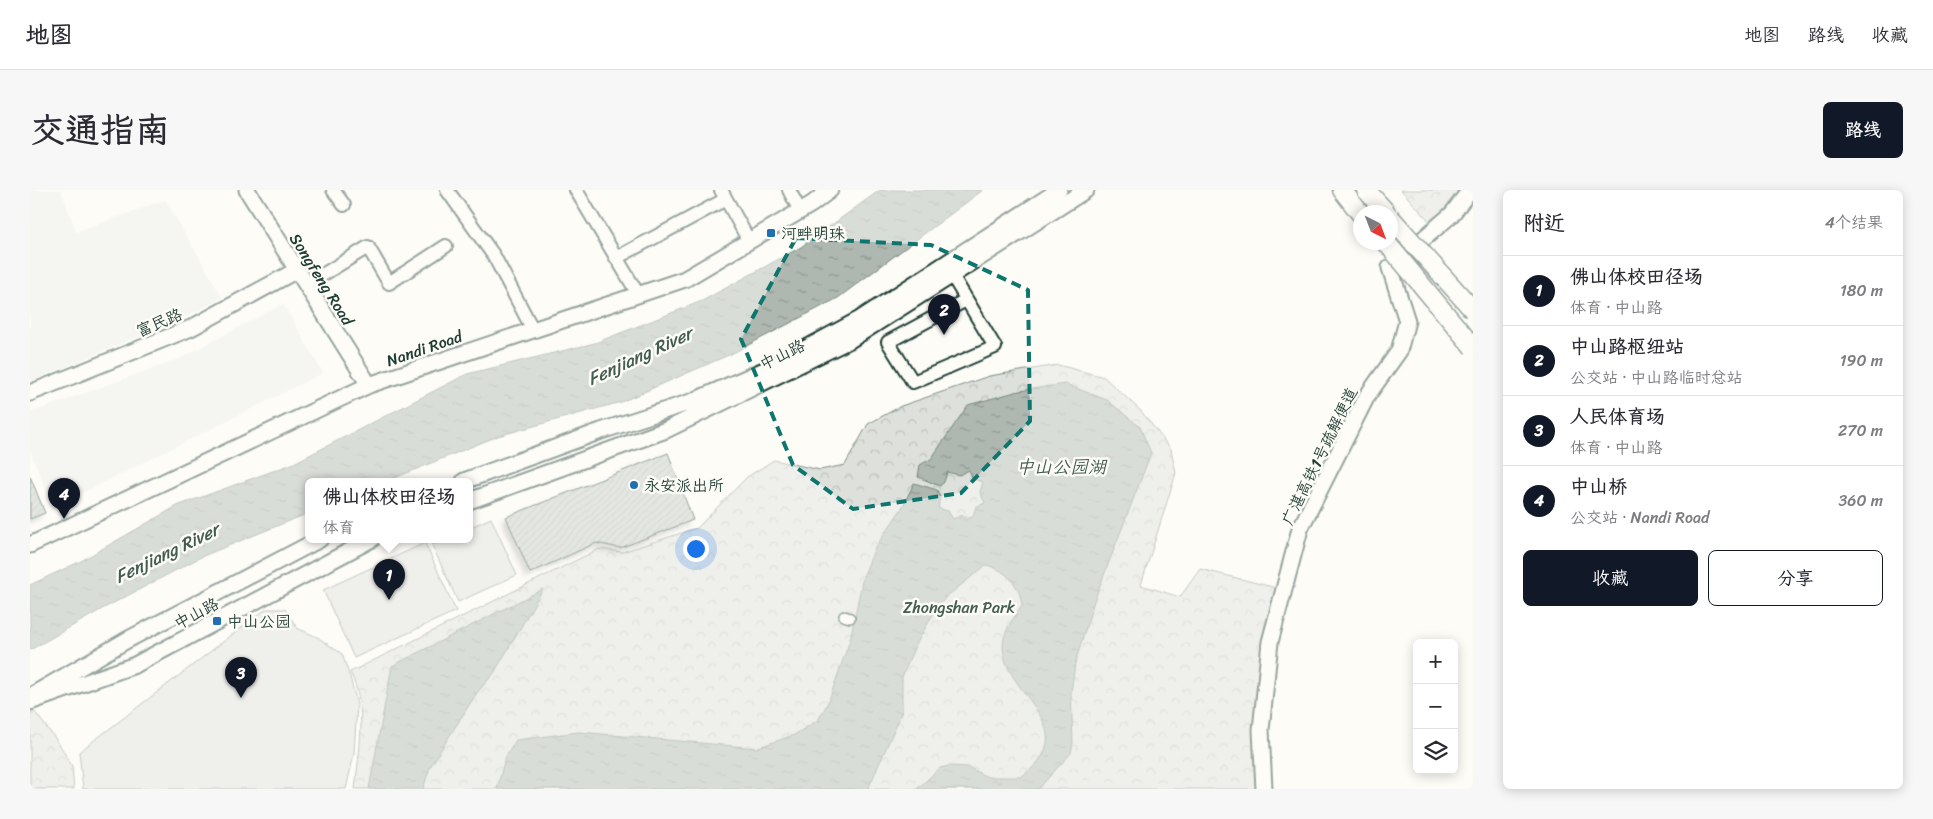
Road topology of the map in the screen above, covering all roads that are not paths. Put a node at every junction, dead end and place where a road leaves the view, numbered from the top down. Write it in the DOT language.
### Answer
graph roads {
  1 [pos="247,190"];
  2 [pos="333,190"];
  3 [pos="447,190"];
  4 [pos="576,190"];
  5 [pos="789,190"];
  6 [pos="830,190"];
  7 [pos="1059,190"];
  8 [pos="1086,190"];
  9 [pos="1342,190"];
  10 [pos="1366,190"];
  11 [pos="1470,190"];
  12 [pos="724,195"];
  13 [pos="344,205"];
  14 [pos="1354,205"];
  15 [pos="1380,205"];
  16 [pos="800,211"];
  17 [pos="1398,226"];
  18 [pos="749,241"];
  19 [pos="446,246"];
  20 [pos="1393,250"];
  21 [pos="616,258"];
  22 [pos="948,269"];
  23 [pos="296,270"];
  24 [pos="306,286"];
  25 [pos="638,294"];
  26 [pos="966,300"];
  27 [pos="1473,310"];
  28 [pos="533,330"];
  29 [pos="1473,346"];
  30 [pos="369,385"];
  31 [pos="30,393"];
  32 [pos="472,478"];
  33 [pos="473,500"];
  34 [pos="312,543"];
  35 [pos="365,543"];
  36 [pos="30,545"];
  37 [pos="30,696"];
  38 [pos="30,702"];
  39 [pos="1264,789"];
  1 -- 23 [label="street, Songfeng Road"];
  2 -- 13 [label="street"];
  3 -- 28 [label="street"];
  4 -- 21 [label="street"];
  5 -- 16 [label="street"];
  6 -- 16 [label="street, Nandi Road"];
  7 -- 22 [label="street, 中山路"];
  8 -- 22 [label="street, 中山路"];
  9 -- 14 [label="main road"];
  10 -- 15 [label="main road"];
  11 -- 39 [label="street, 广湛高铁1号疏解便道"];
  12 -- 18 [label="street"];
  12 -- 21 [label="street"];
  16 -- 18 [label="street, Nandi Road"];
  17 -- 27 [label="main road, bridge"];
  18 -- 25 [label="street, Nandi Road"];
  19 -- 24 [label="street"];
  20 -- 29 [label="main road, bridge"];
  21 -- 25 [label="street"];
  22 -- 26 [label="street"];
  22 -- 32 [label="street, 中山路"];
  22 -- 33 [label="street, 中山路"];
  23 -- 24 [label="street, Songfeng Road"];
  23 -- 31 [label="street, 富民路"];
  24 -- 30 [label="street, Songfeng Road"];
  25 -- 28 [label="street, Nandi Road"];
  26 -- 26 [label="street"];
  28 -- 30 [label="street, Nandi Road"];
  30 -- 36 [label="street, Nandi Road"];
  34 -- 37 [label="street, 中山路"];
  35 -- 38 [label="street, 中山路"];
}
